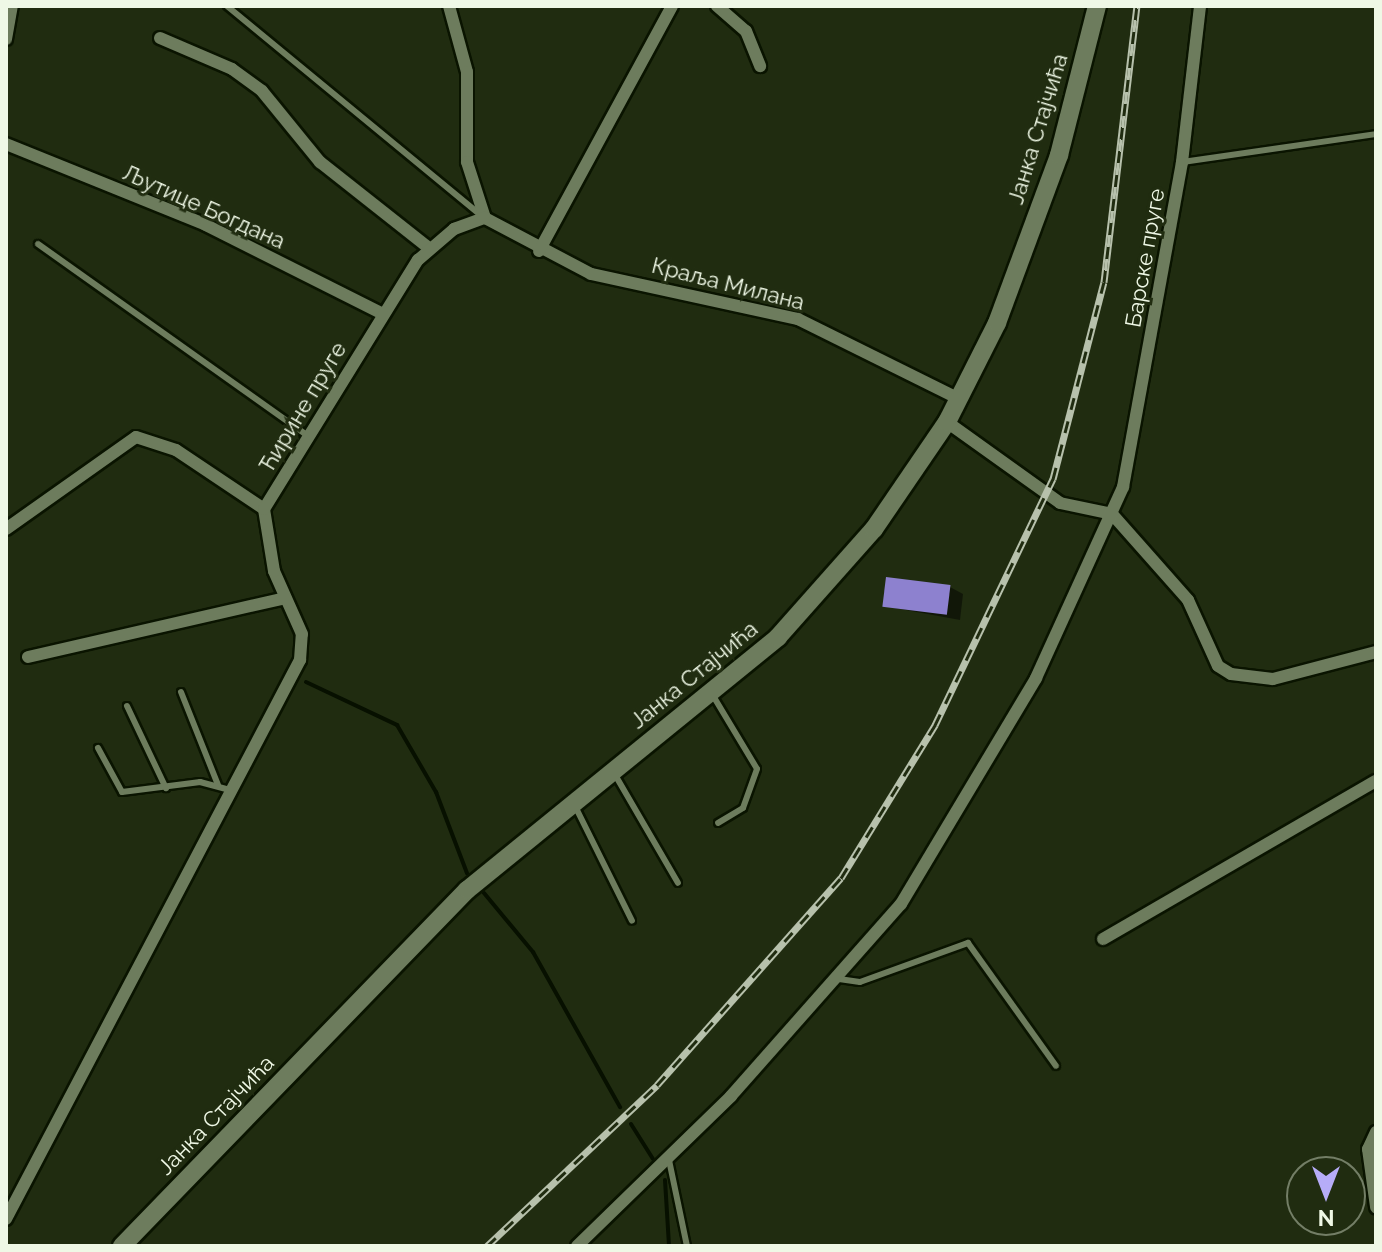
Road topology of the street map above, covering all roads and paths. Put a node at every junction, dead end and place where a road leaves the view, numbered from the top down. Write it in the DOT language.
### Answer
graph roads {
  1 [pos="12,6"];
  2 [pos="227,6"];
  3 [pos="449,6"];
  4 [pos="672,6"];
  5 [pos="717,6"];
  6 [pos="1097,6"];
  7 [pos="1200,6"];
  8 [pos="160,38"];
  9 [pos="6,39"];
  10 [pos="760,66"];
  11 [pos="1376,134"];
  12 [pos="6,144"];
  13 [pos="1182,162"];
  14 [pos="485,218"];
  15 [pos="38,244"];
  16 [pos="430,249"];
  17 [pos="539,251"];
  18 [pos="383,314"];
  19 [pos="959,399"];
  20 [pos="947,422"];
  21 [pos="310,437"];
  22 [pos="264,509"];
  23 [pos="1112,514"];
  24 [pos="6,529"];
  25 [pos="285,598"];
  26 [pos="1376,652"];
  27 [pos="28,657"];
  28 [pos="181,692"];
  29 [pos="712,694"];
  30 [pos="127,706"];
  31 [pos="98,748"];
  32 [pos="612,770"];
  33 [pos="1376,781"];
  34 [pos="166,788"];
  35 [pos="223,788"];
  36 [pos="573,802"];
  37 [pos="718,823"];
  38 [pos="678,883"];
  39 [pos="632,921"];
  40 [pos="1103,939"];
  41 [pos="839,979"];
  42 [pos="1056,1066"];
  43 [pos="1376,1132"];
  44 [pos="669,1160"];
  45 [pos="1376,1207"];
  46 [pos="6,1219"];
  47 [pos="122,1246"];
  48 [pos="577,1246"];
  49 [pos="687,1246"];
  1 -- 9 [label="street"];
  2 -- 14 [label="lane"];
  3 -- 14 [label="street"];
  4 -- 17 [label="street"];
  5 -- 10 [label="street"];
  6 -- 19 [label="street, Јанка Стајчића"];
  7 -- 13 [label="street, Барске пруге"];
  8 -- 16 [label="street"];
  11 -- 13 [label="lane"];
  12 -- 18 [label="street, Љутице Богдана"];
  13 -- 23 [label="street, Барске пруге"];
  14 -- 16 [label="street, Ћирине пруге"];
  14 -- 17 [label="street, Краља Милана"];
  15 -- 21 [label="lane"];
  16 -- 18 [label="street, Ћирине пруге"];
  17 -- 19 [label="street, Краља Милана"];
  18 -- 21 [label="street, Ћирине пруге"];
  19 -- 20 [label="street, Јанка Стајчића"];
  20 -- 23 [label="street"];
  20 -- 29 [label="street, Јанка Стајчића"];
  21 -- 22 [label="street, Ћирине пруге"];
  22 -- 24 [label="street"];
  22 -- 25 [label="street"];
  23 -- 26 [label="street"];
  23 -- 41 [label="street, Барске пруге"];
  25 -- 27 [label="street"];
  25 -- 35 [label="street"];
  28 -- 35 [label="lane"];
  29 -- 32 [label="street, Јанка Стајчића"];
  29 -- 37 [label="lane"];
  30 -- 34 [label="lane"];
  31 -- 34 [label="lane"];
  32 -- 36 [label="street, Јанка Стајчића"];
  32 -- 38 [label="lane"];
  33 -- 40 [label="street"];
  34 -- 35 [label="lane"];
  35 -- 46 [label="street"];
  36 -- 39 [label="lane"];
  36 -- 47 [label="street, Јанка Стајчића"];
  41 -- 42 [label="lane"];
  41 -- 44 [label="street, Барске пруге"];
  43 -- 45 [label="street"];
  44 -- 48 [label="street, Барске пруге"];
  44 -- 49 [label="lane"];
}
